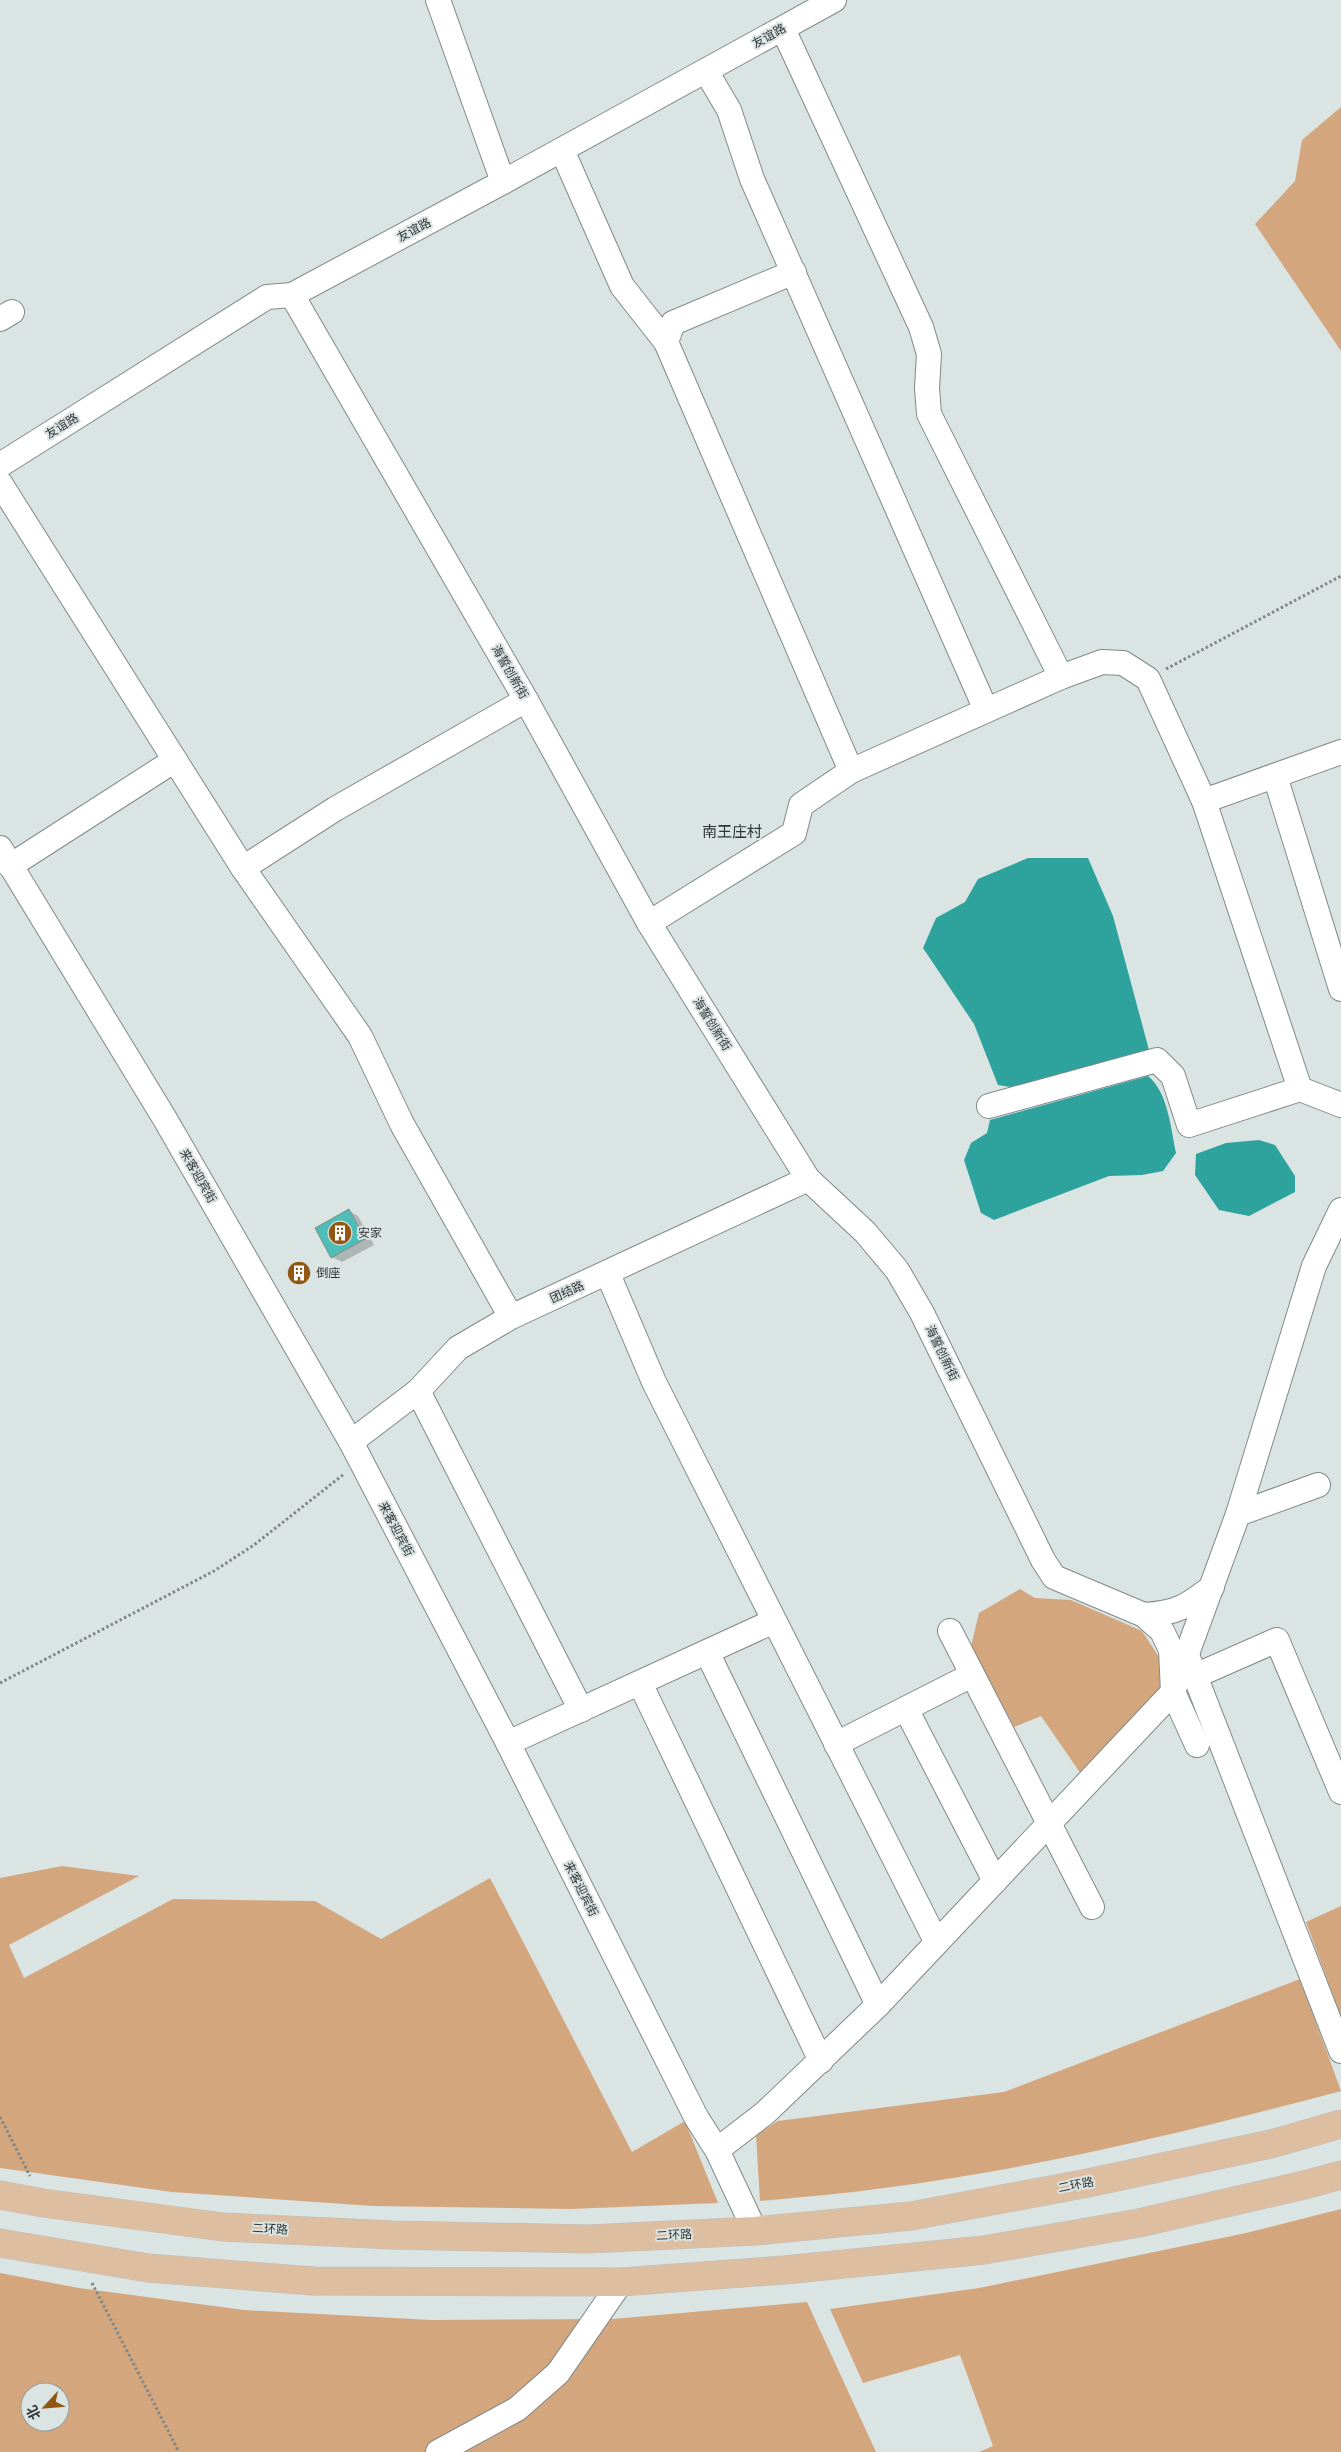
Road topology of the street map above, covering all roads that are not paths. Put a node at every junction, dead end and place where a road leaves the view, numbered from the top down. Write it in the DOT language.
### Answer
graph roads {
  1 [pos="438,0"];
  2 [pos="834,0"];
  3 [pos="783,28"];
  4 [pos="706,71"];
  5 [pos="562,150"];
  6 [pos="503,182"];
  7 [pos="794,272"];
  8 [pos="292,295"];
  9 [pos="666,342"];
  10 [pos="0,465"];
  11 [pos="0,483"];
  12 [pos="1061,677"];
  13 [pos="526,700"];
  14 [pos="986,710"];
  15 [pos="175,760"];
  16 [pos="1339,761"];
  17 [pos="851,770"];
  18 [pos="1275,776"];
  19 [pos="1204,801"];
  20 [pos="5,857"];
  21 [pos="242,868"];
  22 [pos="649,923"];
  23 [pos="1341,990"];
  24 [pos="1300,1090"];
  25 [pos="1341,1105"];
  26 [pos="989,1106"];
  27 [pos="808,1179"];
  28 [pos="1341,1210"];
  29 [pos="608,1274"];
  30 [pos="511,1317"];
  31 [pos="418,1391"];
  32 [pos="356,1452"];
  33 [pos="1318,1485"];
  34 [pos="1238,1514"];
  35 [pos="1212,1587"];
  36 [pos="1144,1615"];
  37 [pos="774,1621"];
  38 [pos="950,1631"];
  39 [pos="707,1652"];
  40 [pos="1191,1665"];
  41 [pos="972,1676"];
  42 [pos="640,1683"];
  43 [pos="1173,1692"];
  44 [pos="906,1709"];
  45 [pos="581,1710"];
  46 [pos="508,1743"];
  47 [pos="836,1744"];
  48 [pos="1197,1745"];
  49 [pos="1341,1792"];
  50 [pos="1050,1824"];
  51 [pos="995,1881"];
  52 [pos="1092,1907"];
  53 [pos="936,1941"];
  54 [pos="878,2005"];
  55 [pos="1341,2051"];
  56 [pos="820,2061"];
  57 [pos="1341,2124"];
  58 [pos="717,2150"];
  59 [pos="1341,2174"];
  60 [pos="0,2194"];
  61 [pos="755,2231"];
  62 [pos="0,2244"];
  63 [pos="621,2282"];
  64 [pos="438,2452"];
  1 -- 6 [label="street"];
  2 -- 3 [label="street, 友谊路"];
  3 -- 4 [label="street, 友谊路"];
  3 -- 12 [label="street"];
  4 -- 5 [label="street, 友谊路"];
  4 -- 7 [label="street"];
  5 -- 6 [label="street, 友谊路"];
  5 -- 9 [label="street"];
  6 -- 8 [label="street, 友谊路"];
  7 -- 9 [label="street"];
  7 -- 14 [label="street"];
  8 -- 10 [label="street, 友谊路"];
  8 -- 13 [label="street, 海誓创新街"];
  9 -- 17 [label="street"];
  11 -- 15 [label="street"];
  12 -- 14 [label="street"];
  12 -- 19 [label="street"];
  13 -- 21 [label="street"];
  13 -- 22 [label="street, 海誓创新街"];
  14 -- 17 [label="street"];
  15 -- 20 [label="street"];
  15 -- 21 [label="street"];
  16 -- 18 [label="street"];
  17 -- 22 [label="street"];
  18 -- 19 [label="street"];
  18 -- 23 [label="street"];
  19 -- 24 [label="street"];
  20 -- 32 [label="street, 来客迎宾街"];
  21 -- 30 [label="street"];
  22 -- 27 [label="street, 海誓创新街"];
  24 -- 25 [label="street"];
  24 -- 26 [label="street"];
  27 -- 29 [label="street, 团结路"];
  27 -- 36 [label="street, 海誓创新街"];
  28 -- 34 [label="street"];
  29 -- 30 [label="street, 团结路"];
  29 -- 37 [label="street"];
  30 -- 31 [label="street, 团结路"];
  31 -- 32 [label="street, 团结路"];
  31 -- 45 [label="street"];
  32 -- 46 [label="street, 来客迎宾街"];
  33 -- 34 [label="street"];
  34 -- 35 [label="street"];
  35 -- 36 [label="street"];
  35 -- 40 [label="street"];
  36 -- 43 [label="street, 海誓创新街"];
  37 -- 39 [label="street"];
  37 -- 47 [label="street"];
  38 -- 41 [label="street"];
  39 -- 42 [label="street"];
  39 -- 54 [label="street"];
  40 -- 43 [label="street"];
  40 -- 49 [label="street"];
  40 -- 55 [label="street"];
  41 -- 44 [label="street"];
  41 -- 50 [label="street"];
  42 -- 45 [label="street"];
  42 -- 56 [label="street"];
  43 -- 48 [label="street"];
  43 -- 50 [label="street"];
  44 -- 47 [label="street"];
  44 -- 51 [label="street"];
  45 -- 46 [label="street"];
  46 -- 58 [label="street, 来客迎宾街"];
  47 -- 53 [label="street"];
  50 -- 51 [label="street"];
  50 -- 52 [label="street"];
  51 -- 53 [label="street"];
  53 -- 54 [label="street"];
  54 -- 56 [label="street"];
  56 -- 58 [label="street"];
  57 -- 61 [label="main road, 二环路"];
  58 -- 61 [label="street, 来客迎宾街"];
  59 -- 63 [label="main road"];
  60 -- 61 [label="main road, 二环路"];
  62 -- 63 [label="main road"];
  63 -- 64 [label="street"];
}
